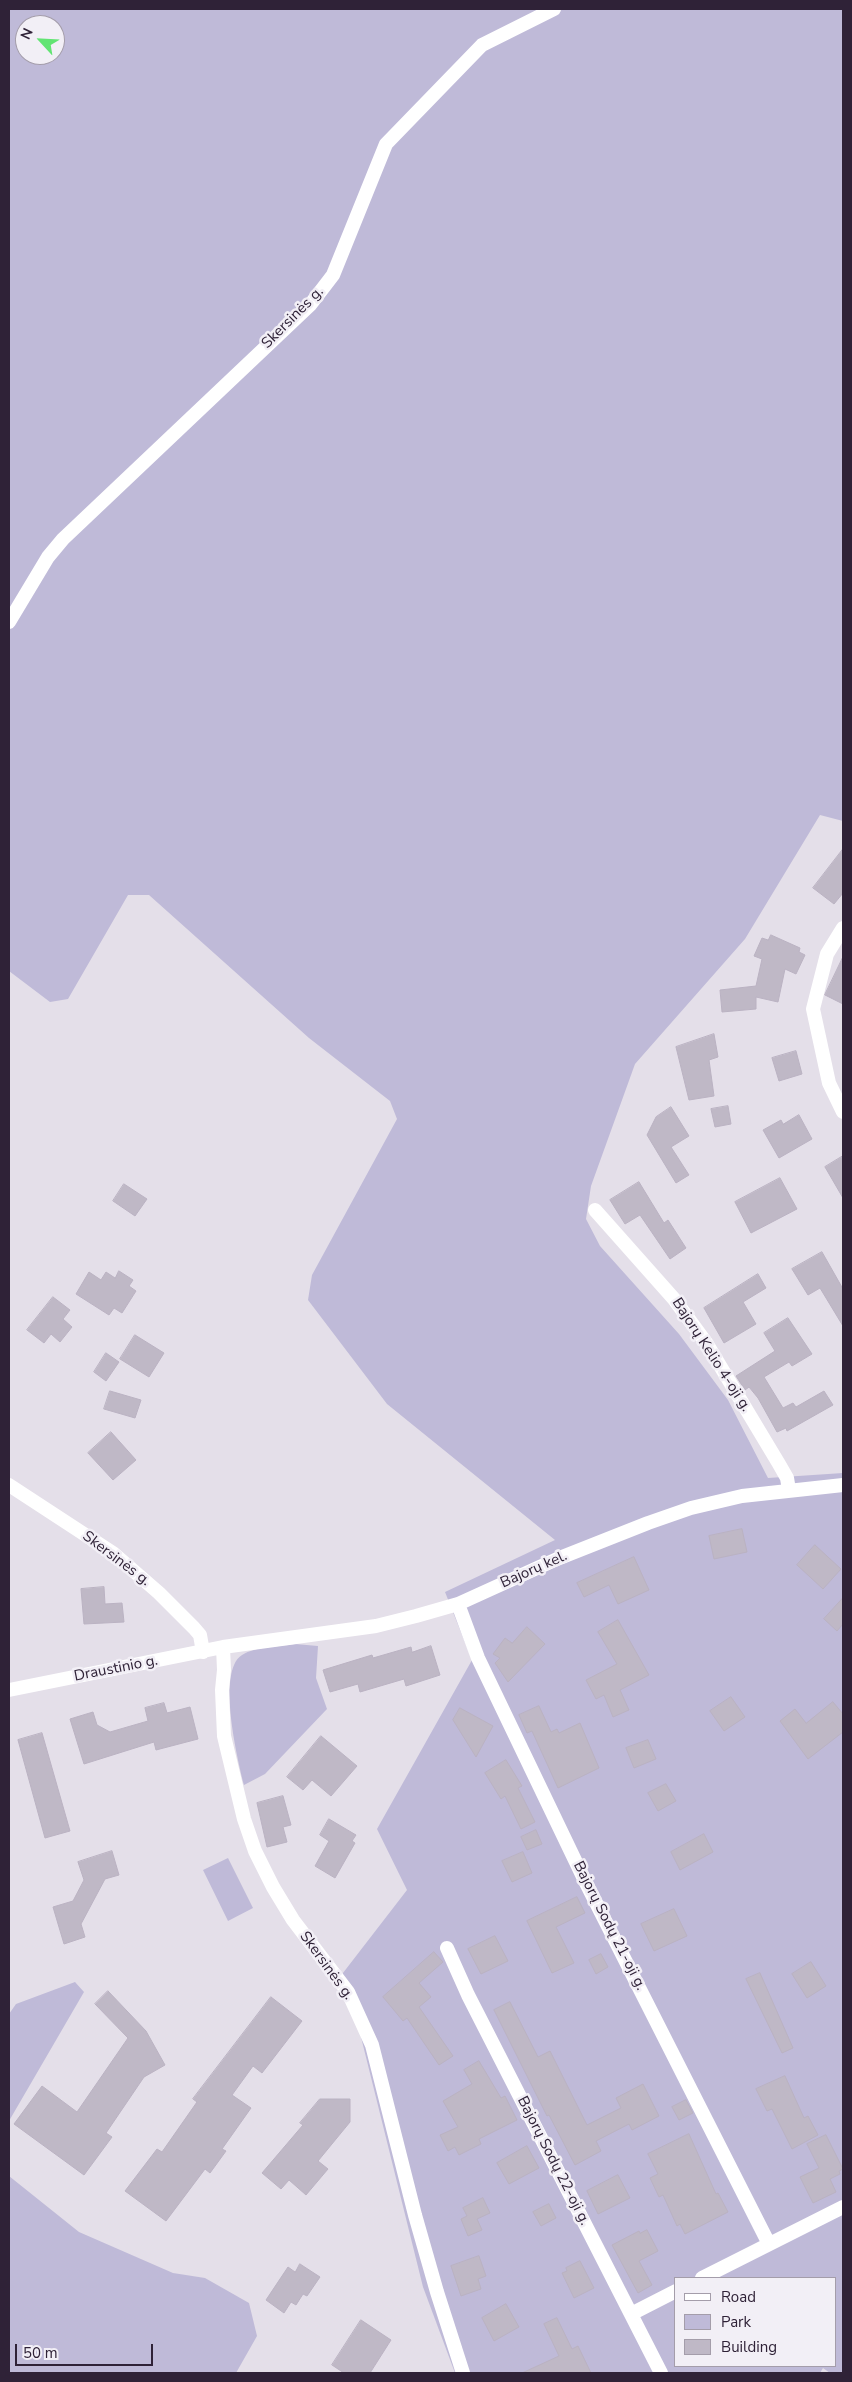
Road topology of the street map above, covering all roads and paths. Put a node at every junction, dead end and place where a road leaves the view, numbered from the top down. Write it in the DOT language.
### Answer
graph roads {
  1 [pos="554,9"];
  2 [pos="9,622"];
  3 [pos="843,928"];
  4 [pos="843,1112"];
  5 [pos="595,1210"];
  6 [pos="9,1485"];
  7 [pos="843,1485"];
  8 [pos="789,1490"];
  9 [pos="458,1604"];
  10 [pos="223,1647"];
  11 [pos="202,1652"];
  12 [pos="9,1690"];
  13 [pos="446,1948"];
  14 [pos="843,2207"];
  15 [pos="770,2244"];
  16 [pos="704,2277"];
  17 [pos="674,2292"];
  18 [pos="631,2314"];
  19 [pos="463,2373"];
  20 [pos="661,2373"];
  1 -- 2 [label="street, Skersinės g."];
  3 -- 4 [label="street"];
  5 -- 8 [label="street, Bajorų Kelio 4-oji g."];
  6 -- 11 [label="street, Skersinės g."];
  7 -- 8 [label="street, Bajorų kel."];
  8 -- 9 [label="street, Bajorų kel."];
  9 -- 10 [label="street, Bajorų kel."];
  9 -- 15 [label="street, Bajorų Sodų 21-oji g."];
  10 -- 11 [label="street, Draustinio g."];
  10 -- 19 [label="street, Skersinės g."];
  11 -- 12 [label="street, Draustinio g."];
  13 -- 18 [label="street, Bajorų Sodų 22-oji g."];
  14 -- 15 [label="street"];
  15 -- 16 [label="street"];
  17 -- 18 [label="street"];
  18 -- 20 [label="street, Bajorų Sodų 22-oji g."];
}
